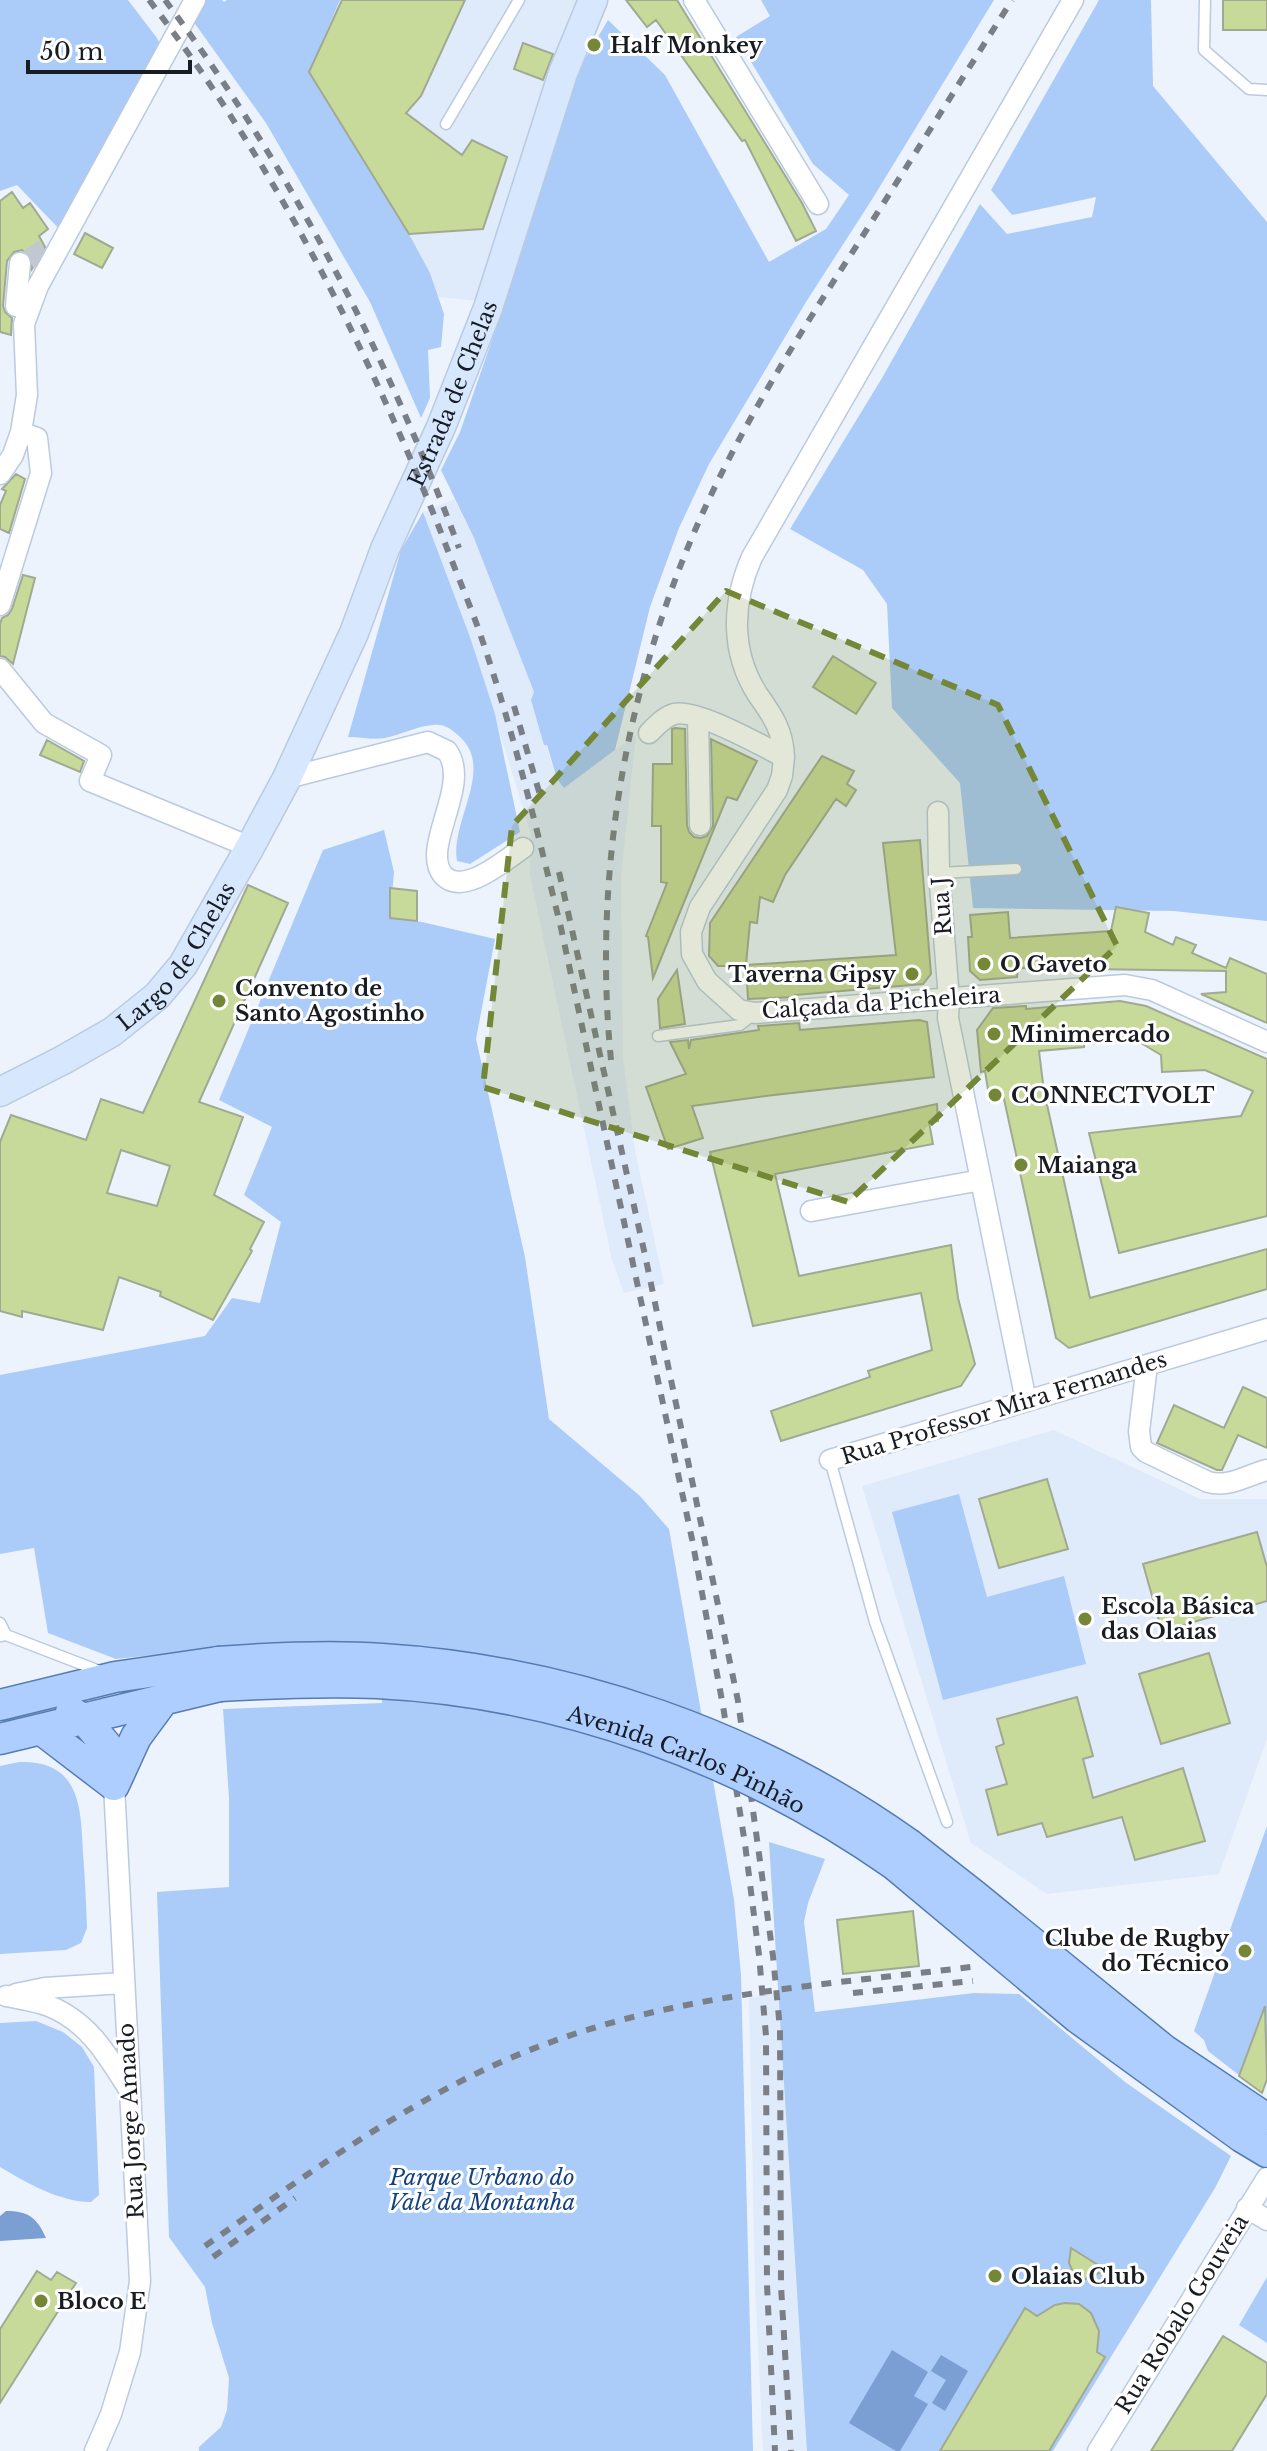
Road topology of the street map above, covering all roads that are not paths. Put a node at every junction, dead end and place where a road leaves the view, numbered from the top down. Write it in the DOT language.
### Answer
graph roads {
  1 [pos="195,0"];
  2 [pos="519,0"];
  3 [pos="593,0"];
  4 [pos="694,0"];
  5 [pos="1073,0"];
  6 [pos="1205,0"];
  7 [pos="1267,90"];
  8 [pos="446,124"];
  9 [pos="818,204"];
  10 [pos="16,263"];
  11 [pos="16,306"];
  12 [pos="21,432"];
  13 [pos="0,474"];
  14 [pos="0,605"];
  15 [pos="0,669"];
  16 [pos="698,717"];
  17 [pos="649,733"];
  18 [pos="784,757"];
  19 [pos="287,778"];
  20 [pos="938,812"];
  21 [pos="700,825"];
  22 [pos="250,847"];
  23 [pos="523,848"];
  24 [pos="1016,869"];
  25 [pos="939,873"];
  26 [pos="949,999"];
  27 [pos="755,1013"];
  28 [pos="658,1036"];
  29 [pos="1267,1042"];
  30 [pos="5,1084"];
  31 [pos="981,1180"];
  32 [pos="811,1211"];
  33 [pos="1267,1329"];
  34 [pos="1147,1365"];
  35 [pos="1026,1401"];
  36 [pos="830,1460"];
  37 [pos="1267,1470"];
  38 [pos="0,1623"];
  39 [pos="3,1635"];
  40 [pos="219,1674"];
  41 [pos="115,1677"];
  42 [pos="42,1697"];
  43 [pos="164,1699"];
  44 [pos="0,1705"];
  45 [pos="85,1720"];
  46 [pos="42,1730"];
  47 [pos="0,1739"];
  48 [pos="114,1785"];
  49 [pos="947,1822"];
  50 [pos="902,1855"];
  51 [pos="123,1983"];
  52 [pos="3,1996"];
  53 [pos="131,2092"];
  54 [pos="1267,2119"];
  55 [pos="1267,2152"];
  56 [pos="1267,2178"];
  57 [pos="1247,2208"];
  58 [pos="1267,2220"];
  59 [pos="95,2451"];
  60 [pos="1098,2451"];
  1 -- 12 [label="street"];
  2 -- 8 [label="lane"];
  3 -- 19 [label="main road, Estrada de Chelas"];
  4 -- 9 [label="street"];
  5 -- 18 [label="street"];
  6 -- 7 [label="lane"];
  10 -- 11 [label="street"];
  12 -- 13 [label="street"];
  12 -- 14 [label="street"];
  15 -- 22 [label="street"];
  16 -- 17 [label="street"];
  16 -- 18 [label="street"];
  16 -- 21 [label="street"];
  18 -- 27 [label="street, Calçada da Picheleira"];
  19 -- 22 [label="main road, Largo de Chelas"];
  19 -- 23 [label="street"];
  20 -- 25 [label="street, Rua J"];
  22 -- 30 [label="main road, Largo de Chelas"];
  24 -- 25 [label="lane"];
  25 -- 26 [label="street, Rua J"];
  26 -- 27 [label="street, Calçada da Picheleira"];
  26 -- 29 [label="street, Calçada da Picheleira"];
  26 -- 31 [label="street, Rua J"];
  27 -- 28 [label="lane"];
  31 -- 32 [label="street"];
  31 -- 35 [label="street, Rua J"];
  33 -- 34 [label="street, Rua Professor Mira Fernandes"];
  34 -- 35 [label="street, Rua Professor Mira Fernandes"];
  34 -- 37 [label="street"];
  35 -- 36 [label="street, Rua Professor Mira Fernandes"];
  36 -- 49 [label="lane, Rua Professor Mira Fernandes"];
  38 -- 39 [label="lane"];
  39 -- 41 [label="lane"];
  40 -- 41 [label="main road, Avenida Carlos Pinhão"];
  40 -- 43 [label="main road, Avenida Carlos Pinhão"];
  40 -- 50 [label="main road, Avenida Carlos Pinhão, bridge"];
  41 -- 42 [label="main road, Avenida Carlos Pinhão"];
  42 -- 44 [label="main road, Avenida Carlos Pinhão"];
  42 -- 45 [label="main road"];
  43 -- 45 [label="main road, Avenida Carlos Pinhão"];
  43 -- 48 [label="main road"];
  45 -- 46 [label="main road, Avenida Carlos Pinhão"];
  45 -- 48 [label="main road"];
  46 -- 47 [label="main road, Avenida Carlos Pinhão"];
  46 -- 48 [label="main road"];
  48 -- 51 [label="street, Rua Jorge Amado"];
  50 -- 54 [label="main road, Avenida Carlos Pinhão"];
  50 -- 55 [label="main road, Avenida Carlos Pinhão"];
  51 -- 52 [label="street"];
  51 -- 53 [label="street, Rua Jorge Amado"];
  52 -- 53 [label="street"];
  53 -- 59 [label="street, Rua Jorge Amado"];
  56 -- 57 [label="street, Rua Robalo Gouveia"];
  57 -- 58 [label="street"];
  57 -- 60 [label="street, Rua Robalo Gouveia"];
}
